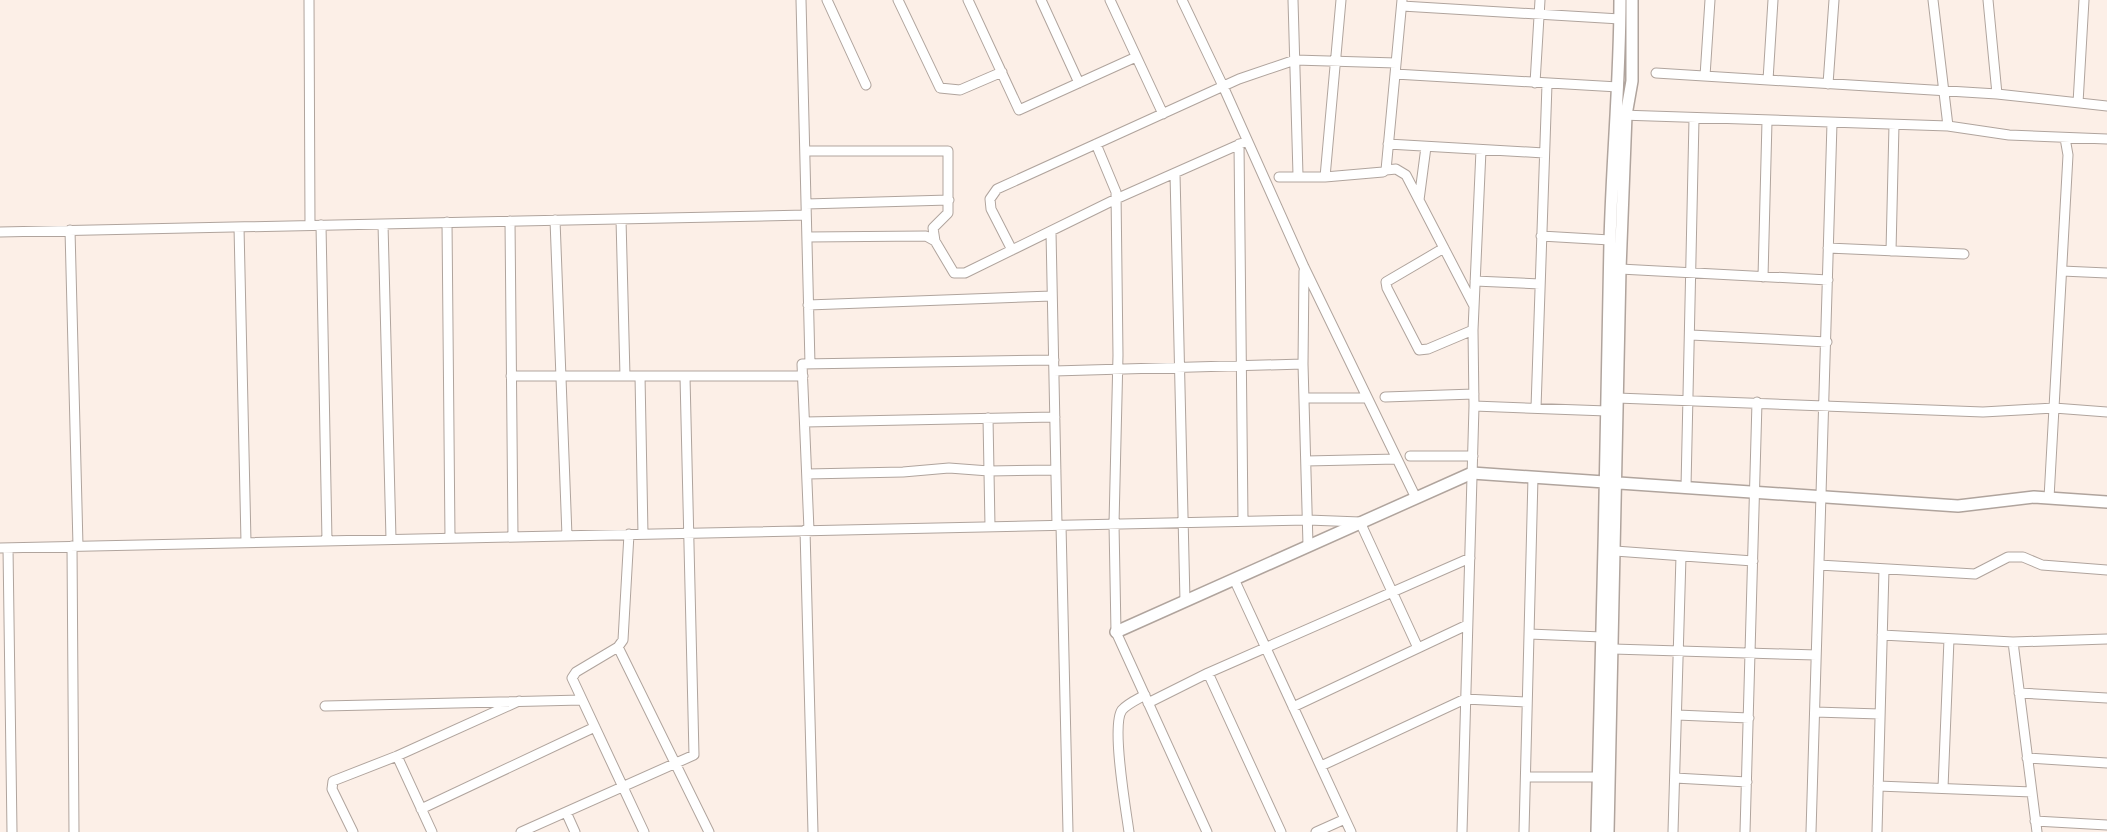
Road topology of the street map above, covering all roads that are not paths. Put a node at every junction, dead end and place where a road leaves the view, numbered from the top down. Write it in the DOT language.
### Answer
graph roads {
  1 [pos="309,0"];
  2 [pos="801,0"];
  3 [pos="827,0"];
  4 [pos="898,0"];
  5 [pos="968,0"];
  6 [pos="1041,0"];
  7 [pos="1110,0"];
  8 [pos="1182,0"];
  9 [pos="1293,0"];
  10 [pos="1341,0"];
  11 [pos="1540,0"];
  12 [pos="1620,0"];
  13 [pos="1632,0"];
  14 [pos="1710,0"];
  15 [pos="1773,0"];
  16 [pos="1834,0"];
  17 [pos="1933,0"];
  18 [pos="1988,0"];
  19 [pos="2084,0"];
  20 [pos="1402,3"];
  21 [pos="1539,14"];
  22 [pos="1620,20"];
  23 [pos="1136,57"];
  24 [pos="1295,60"];
  25 [pos="1334,61"];
  26 [pos="1396,63"];
  27 [pos="1002,72"];
  28 [pos="1656,73"];
  29 [pos="1395,74"];
  30 [pos="1705,76"];
  31 [pos="1768,80"];
  32 [pos="1079,83"];
  33 [pos="1535,83"];
  34 [pos="1547,84"];
  35 [pos="1828,84"];
  36 [pos="866,85"];
  37 [pos="1223,86"];
  38 [pos="1618,87"];
  39 [pos="1944,91"];
  40 [pos="1998,94"];
  41 [pos="2078,103"];
  42 [pos="2107,106"];
  43 [pos="1162,114"];
  44 [pos="1622,115"];
  45 [pos="1694,119"];
  46 [pos="1767,121"];
  47 [pos="1832,123"];
  48 [pos="1894,125"];
  49 [pos="1948,126"];
  50 [pos="2065,138"];
  51 [pos="2107,139"];
  52 [pos="1243,142"];
  53 [pos="1096,144"];
  54 [pos="1388,144"];
  55 [pos="1426,147"];
  56 [pos="1481,150"];
  57 [pos="804,151"];
  58 [pos="1544,153"];
  59 [pos="1386,170"];
  60 [pos="1174,174"];
  61 [pos="1298,175"];
  62 [pos="1279,177"];
  63 [pos="1325,177"];
  64 [pos="1116,199"];
  65 [pos="949,200"];
  66 [pos="1419,200"];
  67 [pos="806,204"];
  68 [pos="806,215"];
  69 [pos="621,219"];
  70 [pos="555,220"];
  71 [pos="510,221"];
  72 [pos="447,222"];
  73 [pos="383,224"];
  74 [pos="310,225"];
  75 [pos="321,225"];
  76 [pos="239,227"];
  77 [pos="70,230"];
  78 [pos="0,232"];
  79 [pos="1051,232"];
  80 [pos="1541,236"];
  81 [pos="807,237"];
  82 [pos="1610,240"];
  83 [pos="936,241"];
  84 [pos="1444,248"];
  85 [pos="1828,248"];
  86 [pos="1012,250"];
  87 [pos="1891,251"];
  88 [pos="1964,254"];
  89 [pos="1304,267"];
  90 [pos="1620,269"];
  91 [pos="2062,271"];
  92 [pos="2107,273"];
  93 [pos="1691,274"];
  94 [pos="1763,277"];
  95 [pos="1828,280"];
  96 [pos="1475,281"];
  97 [pos="1540,284"];
  98 [pos="1052,296"];
  99 [pos="808,305"];
  100 [pos="1474,307"];
  101 [pos="1473,330"];
  102 [pos="1691,335"];
  103 [pos="1827,342"];
  104 [pos="1054,360"];
  105 [pos="810,364"];
  106 [pos="1303,364"];
  107 [pos="1241,366"];
  108 [pos="1180,368"];
  109 [pos="1117,369"];
  110 [pos="1054,371"];
  111 [pos="561,374"];
  112 [pos="512,376"];
  113 [pos="625,376"];
  114 [pos="640,376"];
  115 [pos="803,376"];
  116 [pos="684,377"];
  117 [pos="1474,394"];
  118 [pos="1385,396"];
  119 [pos="1304,398"];
  120 [pos="1367,398"];
  121 [pos="1617,398"];
  122 [pos="1690,399"];
  123 [pos="1758,402"];
  124 [pos="1474,406"];
  125 [pos="1824,406"];
  126 [pos="1536,408"];
  127 [pos="2054,408"];
  128 [pos="1607,411"];
  129 [pos="2107,412"];
  130 [pos="1055,417"];
  131 [pos="988,418"];
  132 [pos="805,422"];
  133 [pos="1410,456"];
  134 [pos="1472,456"];
  135 [pos="1397,459"];
  136 [pos="1306,461"];
  137 [pos="1056,470"];
  138 [pos="989,471"];
  139 [pos="1472,473"];
  140 [pos="807,474"];
  141 [pos="1533,477"];
  142 [pos="1611,482"];
  143 [pos="1686,488"];
  144 [pos="1754,492"];
  145 [pos="1821,496"];
  146 [pos="1416,498"];
  147 [pos="2049,498"];
  148 [pos="2107,502"];
  149 [pos="1308,520"];
  150 [pos="1243,521"];
  151 [pos="1182,522"];
  152 [pos="1360,522"];
  153 [pos="1114,524"];
  154 [pos="1059,525"];
  155 [pos="990,526"];
  156 [pos="807,530"];
  157 [pos="689,533"];
  158 [pos="630,534"];
  159 [pos="644,534"];
  160 [pos="567,536"];
  161 [pos="513,537"];
  162 [pos="450,538"];
  163 [pos="391,539"];
  164 [pos="327,541"];
  165 [pos="246,542"];
  166 [pos="1308,545"];
  167 [pos="75,546"];
  168 [pos="4,548"];
  169 [pos="1615,551"];
  170 [pos="1681,556"];
  171 [pos="1470,558"];
  172 [pos="1753,560"];
  173 [pos="1819,566"];
  174 [pos="1884,569"];
  175 [pos="2107,570"];
  176 [pos="1234,579"];
  177 [pos="1392,591"];
  178 [pos="1185,601"];
  179 [pos="1468,625"];
  180 [pos="1116,632"];
  181 [pos="1529,634"];
  182 [pos="1882,635"];
  183 [pos="1602,637"];
  184 [pos="1948,639"];
  185 [pos="2107,639"];
  186 [pos="2013,642"];
  187 [pos="618,647"];
  188 [pos="1266,647"];
  189 [pos="1418,648"];
  190 [pos="1613,649"];
  191 [pos="1678,651"];
  192 [pos="1750,653"];
  193 [pos="1816,655"];
  194 [pos="1208,673"];
  195 [pos="2019,693"];
  196 [pos="2107,698"];
  197 [pos="1147,699"];
  198 [pos="1465,699"];
  199 [pos="582,700"];
  200 [pos="519,701"];
  201 [pos="1528,702"];
  202 [pos="325,706"];
  203 [pos="1294,707"];
  204 [pos="1815,712"];
  205 [pos="1880,714"];
  206 [pos="1677,715"];
  207 [pos="1748,718"];
  208 [pos="595,727"];
  209 [pos="397,756"];
  210 [pos="2027,758"];
  211 [pos="676,763"];
  212 [pos="2107,763"];
  213 [pos="1321,766"];
  214 [pos="1526,777"];
  215 [pos="1599,777"];
  216 [pos="1675,778"];
  217 [pos="1747,782"];
  218 [pos="1878,786"];
  219 [pos="623,787"];
  220 [pos="1943,788"];
  221 [pos="2032,792"];
  222 [pos="421,809"];
  223 [pos="566,812"];
  224 [pos="1345,819"];
  225 [pos="2035,821"];
  226 [pos="2107,825"];
  227 [pos="12,832"];
  228 [pos="74,832"];
  229 [pos="353,832"];
  230 [pos="432,832"];
  231 [pos="521,832"];
  232 [pos="575,832"];
  233 [pos="644,832"];
  234 [pos="709,832"];
  235 [pos="813,832"];
  236 [pos="1068,832"];
  237 [pos="1128,832"];
  238 [pos="1207,832"];
  239 [pos="1281,832"];
  240 [pos="1316,832"];
  241 [pos="1351,832"];
  242 [pos="1462,832"];
  243 [pos="1524,832"];
  244 [pos="1597,832"];
  245 [pos="1608,832"];
  246 [pos="1673,832"];
  247 [pos="1746,832"];
  248 [pos="1811,832"];
  249 [pos="1877,832"];
  250 [pos="2036,832"];
  1 -- 74 [label="street"];
  2 -- 57 [label="street"];
  3 -- 36 [label="street"];
  4 -- 27 [label="street"];
  5 -- 27 [label="street"];
  6 -- 32 [label="street"];
  7 -- 23 [label="street"];
  8 -- 37 [label="street"];
  9 -- 24 [label="street"];
  10 -- 25 [label="street"];
  11 -- 21 [label="street"];
  12 -- 22 [label="street"];
  13 -- 44 [label="street"];
  14 -- 30 [label="street"];
  15 -- 31 [label="street"];
  16 -- 35 [label="street"];
  17 -- 39 [label="street"];
  18 -- 40 [label="street"];
  19 -- 41 [label="street"];
  20 -- 21 [label="street"];
  20 -- 26 [label="street"];
  21 -- 22 [label="street"];
  21 -- 33 [label="street"];
  22 -- 38 [label="street"];
  23 -- 32 [label="street"];
  23 -- 43 [label="street"];
  24 -- 25 [label="street"];
  24 -- 37 [label="street"];
  24 -- 61 [label="street"];
  25 -- 26 [label="street"];
  25 -- 63 [label="street"];
  26 -- 29 [label="street"];
  27 -- 32 [label="street"];
  28 -- 30 [label="street"];
  29 -- 33 [label="street"];
  29 -- 54 [label="street"];
  30 -- 31 [label="street"];
  31 -- 35 [label="street"];
  33 -- 34 [label="street"];
  34 -- 38 [label="street"];
  34 -- 58 [label="street"];
  35 -- 39 [label="street"];
  37 -- 43 [label="street"];
  37 -- 52 [label="street"];
  38 -- 44 [label="street"];
  39 -- 40 [label="street"];
  39 -- 49 [label="street"];
  40 -- 41 [label="street"];
  41 -- 42 [label="street"];
  43 -- 53 [label="street"];
  44 -- 45 [label="street"];
  44 -- 82 [label="street"];
  44 -- 90 [label="street"];
  45 -- 46 [label="street"];
  45 -- 93 [label="street"];
  46 -- 47 [label="street"];
  46 -- 94 [label="street"];
  47 -- 48 [label="street"];
  47 -- 85 [label="street"];
  48 -- 49 [label="street"];
  48 -- 87 [label="street"];
  49 -- 50 [label="street"];
  50 -- 51 [label="street"];
  50 -- 91 [label="street"];
  52 -- 60 [label="street"];
  52 -- 89 [label="street"];
  52 -- 107 [label="street"];
  53 -- 64 [label="street"];
  53 -- 86 [label="street"];
  54 -- 55 [label="street"];
  54 -- 59 [label="street"];
  55 -- 56 [label="street"];
  55 -- 66 [label="street"];
  56 -- 58 [label="street"];
  56 -- 96 [label="street"];
  57 -- 65 [label="street"];
  57 -- 67 [label="street"];
  58 -- 80 [label="street"];
  59 -- 63 [label="street"];
  59 -- 66 [label="street"];
  60 -- 64 [label="street"];
  60 -- 108 [label="street"];
  61 -- 62 [label="street"];
  61 -- 63 [label="street"];
  64 -- 79 [label="street"];
  64 -- 109 [label="street"];
  65 -- 67 [label="street"];
  65 -- 83 [label="street"];
  66 -- 84 [label="street"];
  67 -- 68 [label="street"];
  68 -- 69 [label="street"];
  68 -- 81 [label="street"];
  69 -- 70 [label="street"];
  69 -- 113 [label="street"];
  70 -- 71 [label="street"];
  70 -- 111 [label="street"];
  71 -- 72 [label="street"];
  71 -- 112 [label="street"];
  72 -- 73 [label="street"];
  72 -- 162 [label="street"];
  73 -- 75 [label="street"];
  73 -- 163 [label="street"];
  74 -- 75 [label="street"];
  74 -- 76 [label="street"];
  75 -- 164 [label="street"];
  76 -- 77 [label="street"];
  76 -- 165 [label="street"];
  77 -- 78 [label="street"];
  77 -- 167 [label="street"];
  79 -- 86 [label="street"];
  79 -- 98 [label="street"];
  80 -- 82 [label="street"];
  80 -- 97 [label="street"];
  81 -- 83 [label="street"];
  81 -- 99 [label="street"];
  82 -- 128 [label="street"];
  83 -- 86 [label="street"];
  84 -- 100 [label="street"];
  84 -- 101 [label="street"];
  85 -- 87 [label="street"];
  85 -- 95 [label="street"];
  87 -- 88 [label="street"];
  89 -- 106 [label="street"];
  89 -- 120 [label="street"];
  90 -- 93 [label="street"];
  90 -- 121 [label="street"];
  91 -- 92 [label="street"];
  91 -- 127 [label="street"];
  93 -- 94 [label="street"];
  93 -- 102 [label="street"];
  94 -- 95 [label="street"];
  95 -- 103 [label="street"];
  96 -- 97 [label="street"];
  96 -- 100 [label="street"];
  97 -- 126 [label="street"];
  98 -- 99 [label="street"];
  98 -- 104 [label="street"];
  99 -- 105 [label="street"];
  100 -- 101 [label="street"];
  101 -- 117 [label="street"];
  102 -- 103 [label="street"];
  102 -- 122 [label="street"];
  103 -- 125 [label="street"];
  104 -- 105 [label="street"];
  104 -- 110 [label="street"];
  105 -- 115 [label="street"];
  106 -- 107 [label="street"];
  106 -- 119 [label="street"];
  107 -- 108 [label="street"];
  107 -- 150 [label="street"];
  108 -- 109 [label="street"];
  108 -- 151 [label="street"];
  109 -- 110 [label="street"];
  109 -- 153 [label="street"];
  110 -- 130 [label="street"];
  111 -- 112 [label="street"];
  111 -- 113 [label="street"];
  111 -- 160 [label="street"];
  112 -- 161 [label="street"];
  113 -- 114 [label="street"];
  114 -- 116 [label="street"];
  114 -- 159 [label="street"];
  115 -- 116 [label="street"];
  115 -- 132 [label="street"];
  116 -- 157 [label="street"];
  117 -- 118 [label="street"];
  117 -- 124 [label="street"];
  119 -- 120 [label="street"];
  119 -- 136 [label="street"];
  120 -- 135 [label="street"];
  121 -- 122 [label="street"];
  121 -- 142 [label="street"];
  122 -- 123 [label="street"];
  122 -- 143 [label="street"];
  123 -- 125 [label="street"];
  123 -- 144 [label="street"];
  124 -- 126 [label="street"];
  124 -- 134 [label="street"];
  125 -- 127 [label="street"];
  125 -- 145 [label="street"];
  126 -- 128 [label="street"];
  127 -- 129 [label="street"];
  127 -- 147 [label="street"];
  128 -- 142 [label="street"];
  130 -- 131 [label="street"];
  130 -- 137 [label="street"];
  131 -- 132 [label="street"];
  131 -- 138 [label="street"];
  132 -- 140 [label="street"];
  133 -- 134 [label="street"];
  134 -- 139 [label="street"];
  135 -- 136 [label="street"];
  135 -- 146 [label="street"];
  136 -- 149 [label="street"];
  137 -- 138 [label="street"];
  137 -- 154 [label="street"];
  138 -- 140 [label="street"];
  138 -- 155 [label="street"];
  139 -- 141 [label="street"];
  139 -- 146 [label="street"];
  139 -- 171 [label="street"];
  140 -- 156 [label="street"];
  141 -- 142 [label="street"];
  141 -- 181 [label="street"];
  142 -- 143 [label="street"];
  142 -- 169 [label="street"];
  142 -- 183 [label="street"];
  143 -- 144 [label="street"];
  144 -- 145 [label="street"];
  144 -- 172 [label="street"];
  145 -- 147 [label="street"];
  145 -- 173 [label="street"];
  146 -- 152 [label="street"];
  147 -- 148 [label="street"];
  149 -- 150 [label="street"];
  149 -- 152 [label="street"];
  149 -- 166 [label="street"];
  150 -- 151 [label="street"];
  151 -- 153 [label="street"];
  151 -- 178 [label="street"];
  152 -- 166 [label="street"];
  152 -- 177 [label="street"];
  153 -- 154 [label="street"];
  153 -- 180 [label="street"];
  154 -- 155 [label="street"];
  154 -- 236 [label="street"];
  155 -- 156 [label="street"];
  156 -- 157 [label="street"];
  156 -- 235 [label="street"];
  157 -- 159 [label="street"];
  157 -- 211 [label="street"];
  158 -- 159 [label="street"];
  158 -- 160 [label="street"];
  158 -- 187 [label="street"];
  160 -- 161 [label="street"];
  161 -- 162 [label="street"];
  162 -- 163 [label="street"];
  163 -- 164 [label="street"];
  164 -- 165 [label="street"];
  165 -- 167 [label="street"];
  166 -- 176 [label="street"];
  167 -- 168 [label="street"];
  167 -- 228 [label="street"];
  168 -- 227 [label="street"];
  169 -- 170 [label="street"];
  169 -- 190 [label="street"];
  170 -- 172 [label="street"];
  170 -- 191 [label="street"];
  171 -- 177 [label="street"];
  171 -- 179 [label="street"];
  172 -- 192 [label="street"];
  173 -- 174 [label="street"];
  173 -- 193 [label="street"];
  174 -- 175 [label="street"];
  174 -- 182 [label="street"];
  176 -- 178 [label="street"];
  176 -- 188 [label="street"];
  177 -- 188 [label="street"];
  177 -- 189 [label="street"];
  178 -- 180 [label="street"];
  179 -- 189 [label="street"];
  179 -- 198 [label="street"];
  180 -- 197 [label="street"];
  181 -- 183 [label="street"];
  181 -- 201 [label="street"];
  182 -- 184 [label="street"];
  182 -- 205 [label="street"];
  183 -- 215 [label="street"];
  184 -- 186 [label="street"];
  184 -- 220 [label="street"];
  185 -- 186 [label="street"];
  186 -- 195 [label="street"];
  187 -- 199 [label="street"];
  187 -- 211 [label="street"];
  188 -- 194 [label="street"];
  188 -- 203 [label="street"];
  189 -- 203 [label="street"];
  190 -- 191 [label="street"];
  190 -- 245 [label="street"];
  191 -- 192 [label="street"];
  191 -- 206 [label="street"];
  192 -- 193 [label="street"];
  192 -- 207 [label="street"];
  193 -- 204 [label="street"];
  194 -- 197 [label="street"];
  194 -- 239 [label="street"];
  195 -- 196 [label="street"];
  195 -- 210 [label="street"];
  197 -- 237 [label="street"];
  197 -- 238 [label="street"];
  198 -- 201 [label="street"];
  198 -- 213 [label="street"];
  198 -- 242 [label="street"];
  199 -- 200 [label="street"];
  199 -- 208 [label="street"];
  200 -- 202 [label="street"];
  200 -- 209 [label="street"];
  201 -- 214 [label="street"];
  203 -- 213 [label="street"];
  204 -- 205 [label="street"];
  204 -- 248 [label="street"];
  205 -- 218 [label="street"];
  206 -- 207 [label="street"];
  206 -- 216 [label="street"];
  207 -- 217 [label="street"];
  208 -- 219 [label="street"];
  208 -- 222 [label="street"];
  209 -- 222 [label="street"];
  209 -- 229 [label="street"];
  210 -- 212 [label="street"];
  210 -- 221 [label="street"];
  211 -- 219 [label="street"];
  211 -- 234 [label="street"];
  213 -- 224 [label="street"];
  214 -- 215 [label="street"];
  214 -- 243 [label="street"];
  215 -- 244 [label="street"];
  216 -- 217 [label="street"];
  216 -- 246 [label="street"];
  217 -- 247 [label="street"];
  218 -- 220 [label="street"];
  218 -- 249 [label="street"];
  219 -- 223 [label="street"];
  219 -- 233 [label="street"];
  220 -- 221 [label="street"];
  221 -- 225 [label="street"];
  222 -- 230 [label="street"];
  223 -- 231 [label="street"];
  223 -- 232 [label="street"];
  224 -- 240 [label="street"];
  224 -- 241 [label="street"];
  225 -- 226 [label="street"];
  225 -- 250 [label="street"];
}
